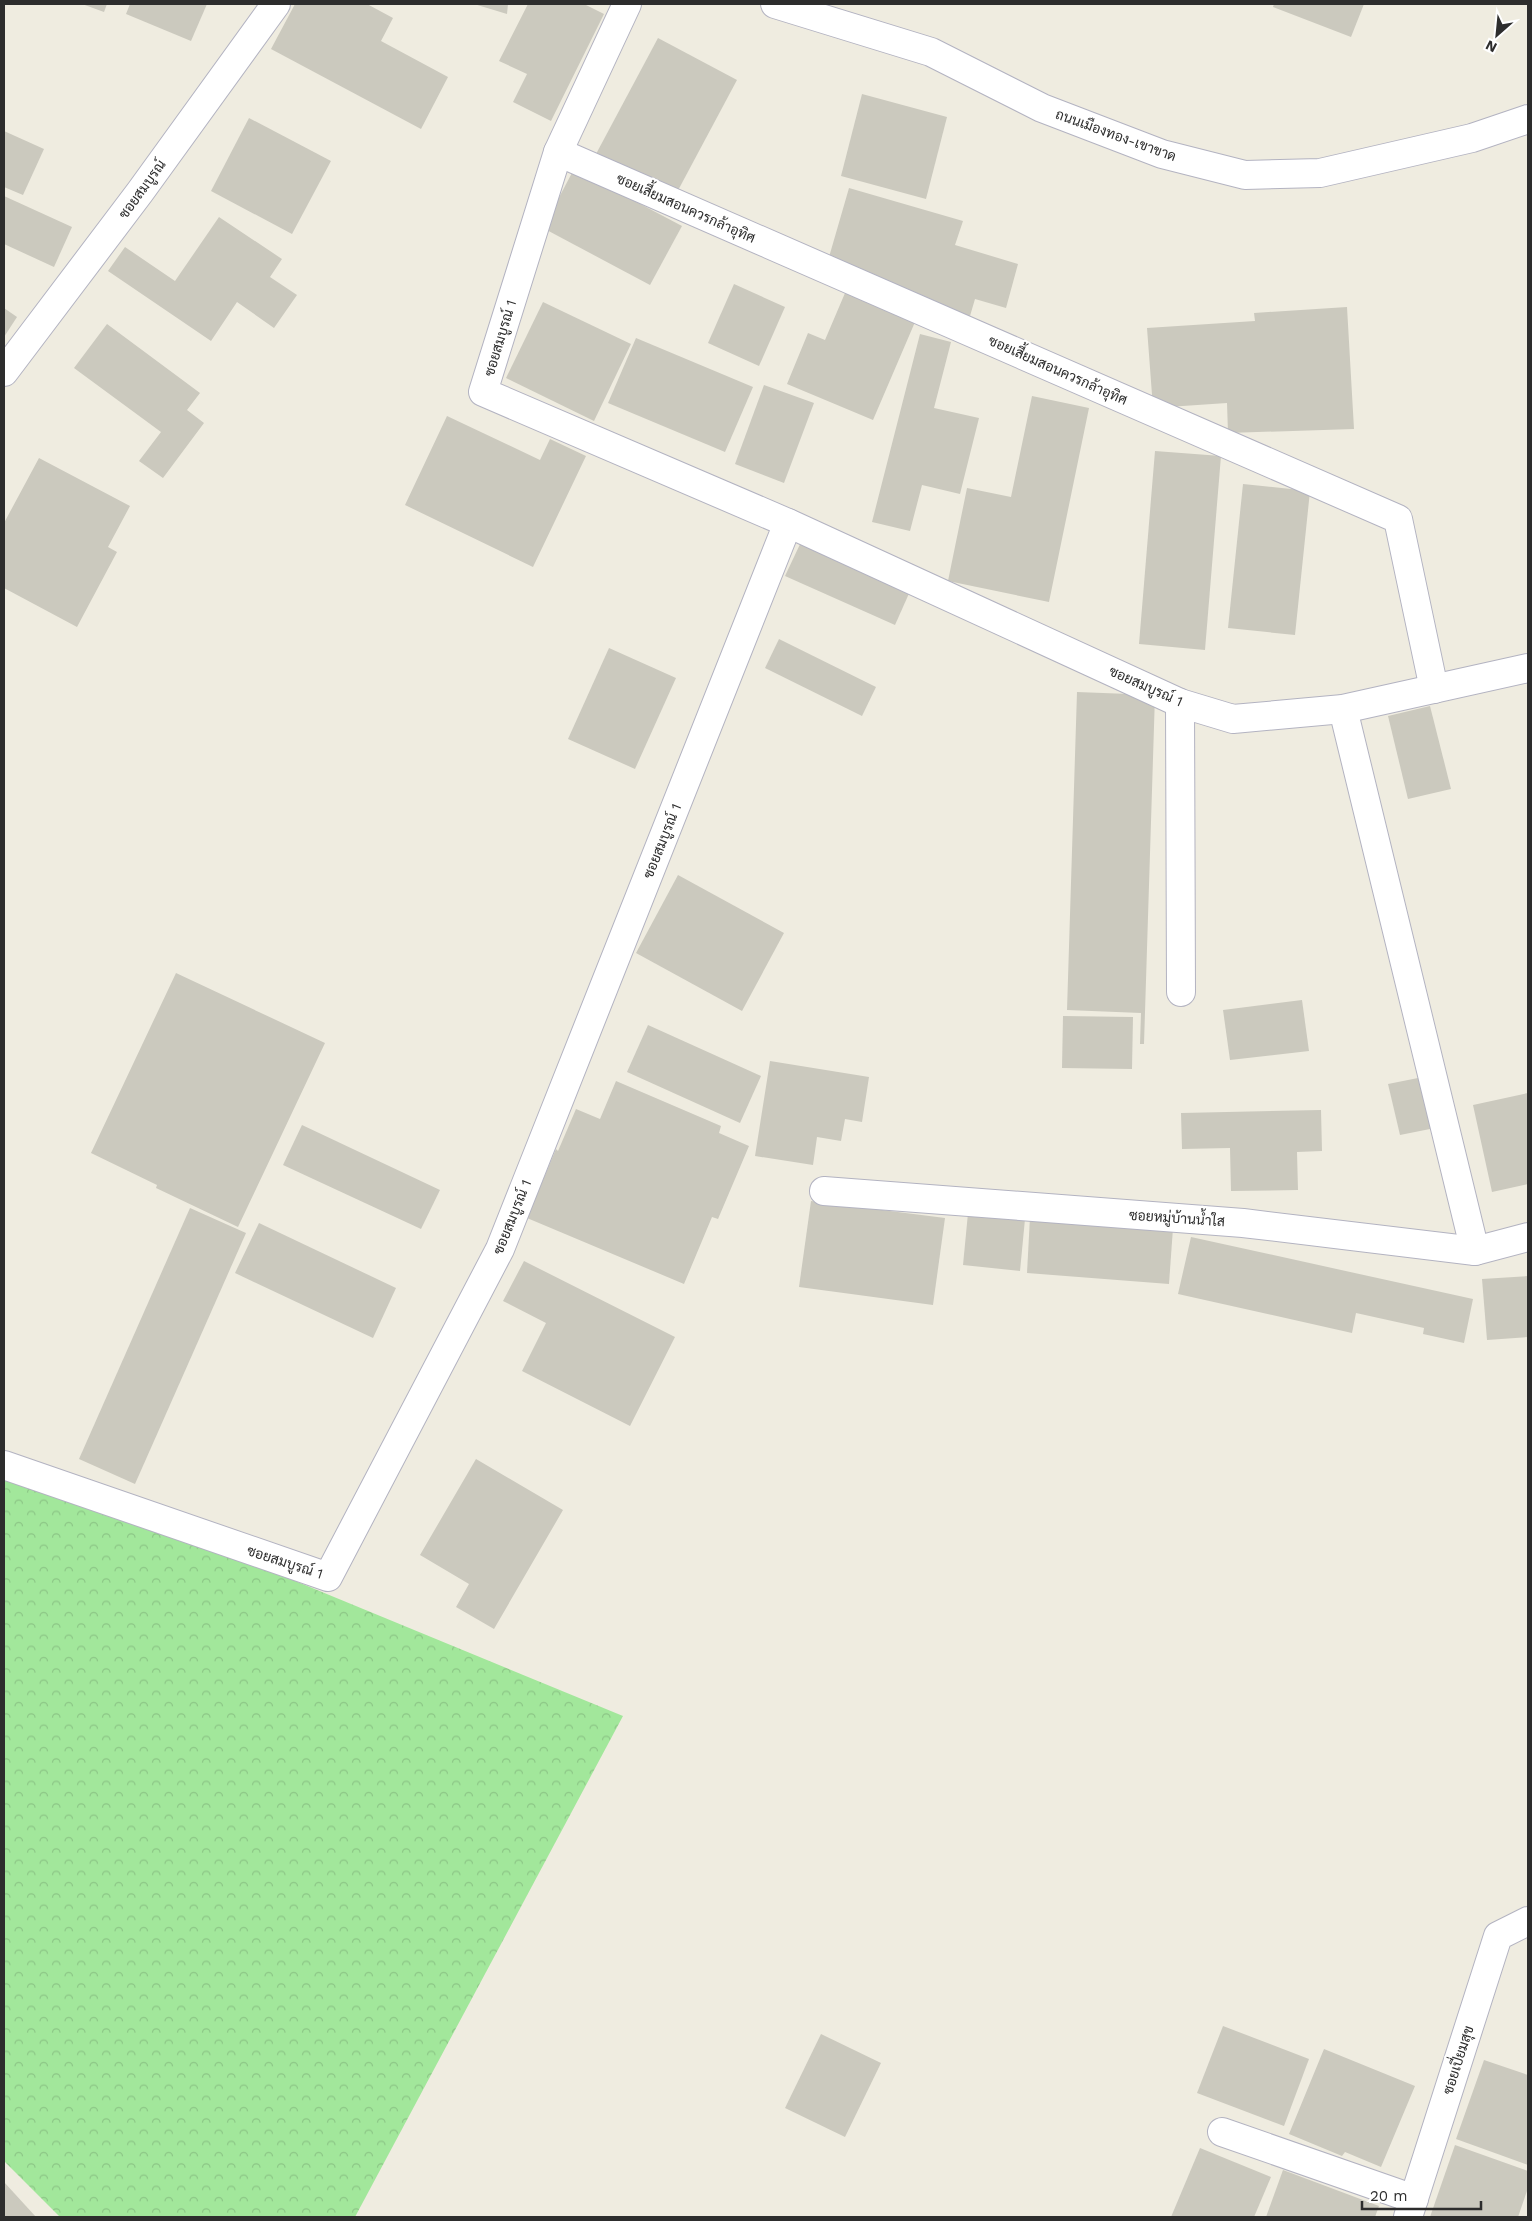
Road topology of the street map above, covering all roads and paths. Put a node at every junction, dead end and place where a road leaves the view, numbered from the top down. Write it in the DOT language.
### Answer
graph roads {
  1 [pos="276,4"];
  2 [pos="627,4"];
  3 [pos="775,4"];
  4 [pos="1528,119"];
  5 [pos="558,152"];
  6 [pos="4,372"];
  7 [pos="788,523"];
  8 [pos="1528,668"];
  9 [pos="1434,689"];
  10 [pos="1180,703"];
  11 [pos="1343,710"];
  12 [pos="1180,992"];
  13 [pos="824,1191"];
  14 [pos="1528,1237"];
  15 [pos="1475,1251"];
  16 [pos="4,1466"];
  17 [pos="1528,1921"];
  18 [pos="1222,2132"];
  19 [pos="1411,2208"];
  1 -- 6 [label="street, ซอยสมบูรณ์"];
  2 -- 5 [label="street, ซอยสมบูรณ์ 1"];
  3 -- 4 [label="street, ถนนเมืองทอง-เขาขาด"];
  5 -- 7 [label="street, ซอยสมบูรณ์ 1"];
  5 -- 9 [label="street, ซอยเสี้ยมสอนควรกล้าอุทิศ"];
  7 -- 10 [label="street, ซอยสมบูรณ์ 1"];
  7 -- 16 [label="street, ซอยสมบูรณ์ 1"];
  8 -- 9 [label="street, ซอยสมบูรณ์ 1"];
  9 -- 11 [label="street, ซอยสมบูรณ์ 1"];
  10 -- 11 [label="street, ซอยสมบูรณ์ 1"];
  10 -- 12 [label="street"];
  11 -- 15 [label="street"];
  13 -- 15 [label="street, ซอยหมู่บ้านน้ำใส"];
  14 -- 15 [label="street, ซอยหมู่บ้านน้ำใส"];
  17 -- 19 [label="street, ซอยเปี่ยมสุข"];
  18 -- 19 [label="street"];
}
